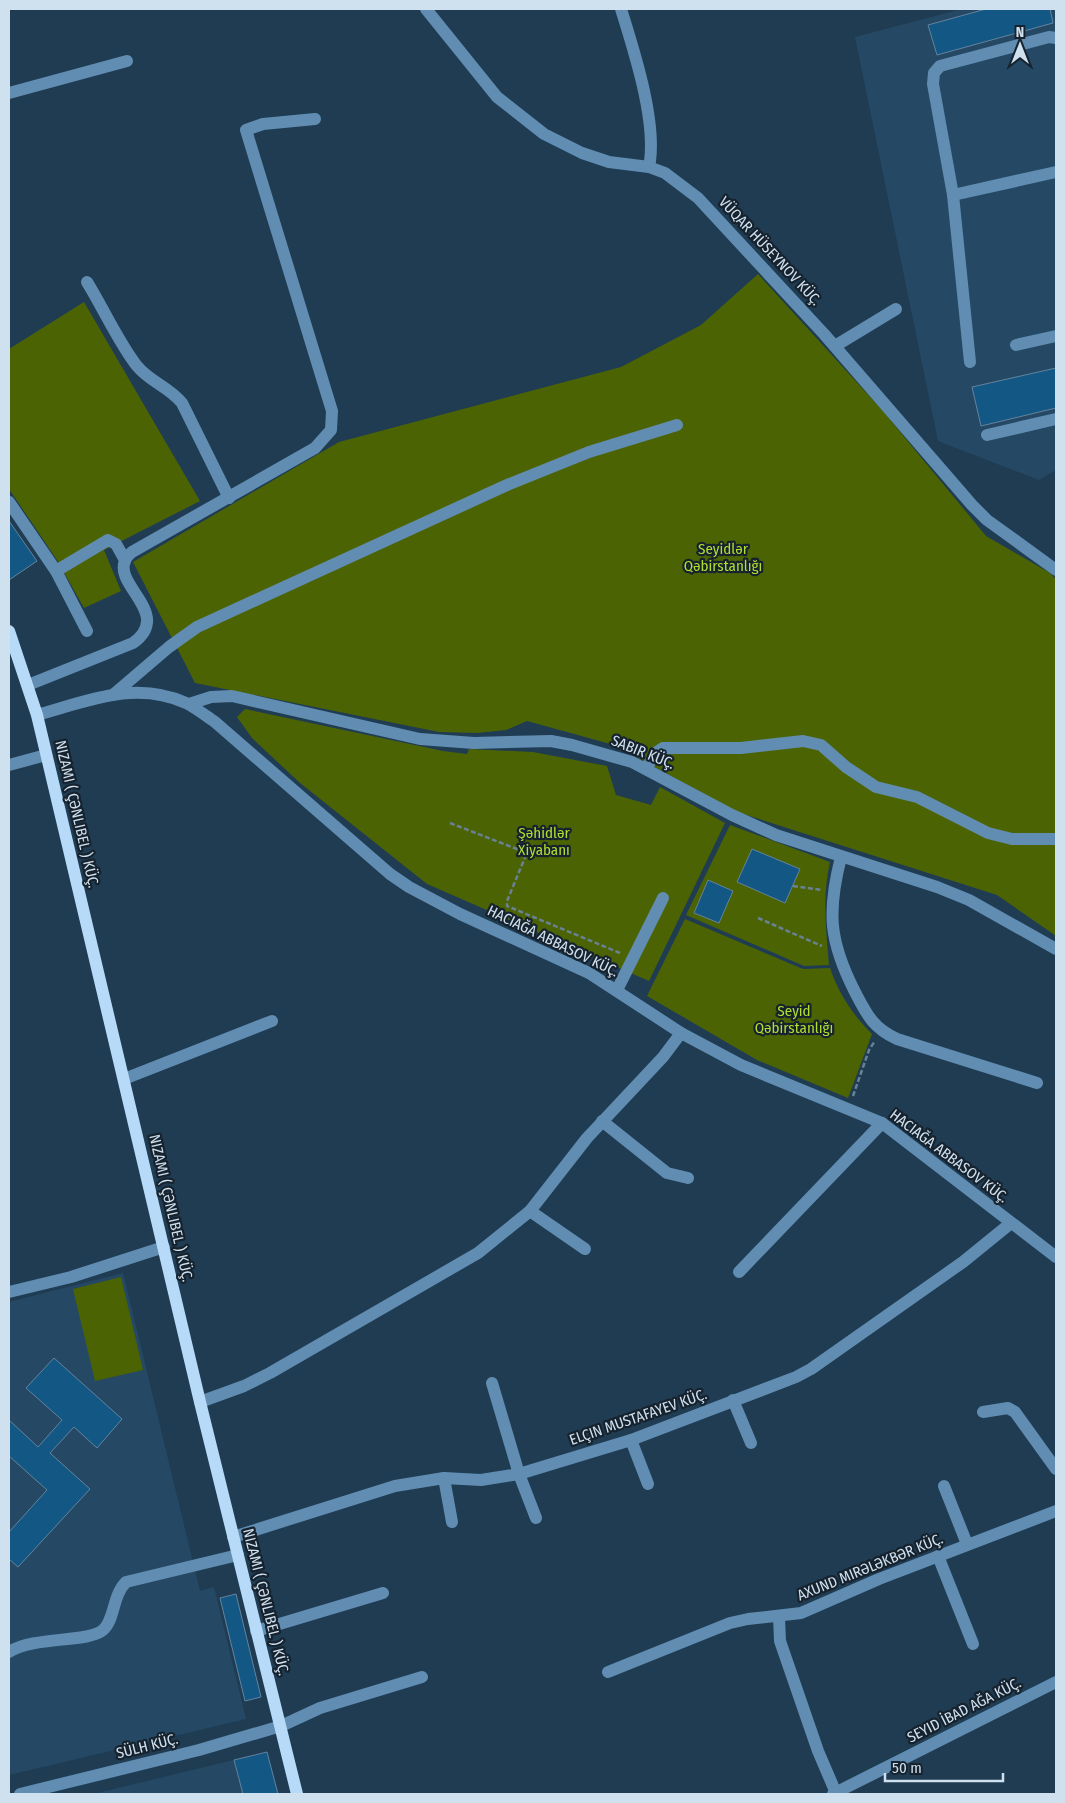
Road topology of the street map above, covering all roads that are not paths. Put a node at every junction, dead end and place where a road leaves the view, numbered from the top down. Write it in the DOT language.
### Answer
graph roads {
  1 [pos="426,9"];
  2 [pos="621,9"];
  3 [pos="1056,38"];
  4 [pos="127,61"];
  5 [pos="9,93"];
  6 [pos="315,119"];
  7 [pos="649,167"];
  8 [pos="1056,172"];
  9 [pos="953,195"];
  10 [pos="87,282"];
  11 [pos="896,309"];
  12 [pos="1056,336"];
  13 [pos="1016,345"];
  14 [pos="835,346"];
  15 [pos="970,362"];
  16 [pos="1056,419"];
  17 [pos="677,425"];
  18 [pos="987,435"];
  19 [pos="228,498"];
  20 [pos="9,502"];
  21 [pos="125,560"];
  22 [pos="1056,570"];
  23 [pos="56,571"];
  24 [pos="9,631"];
  25 [pos="87,631"];
  26 [pos="28,685"];
  27 [pos="114,694"];
  28 [pos="189,704"];
  29 [pos="37,715"];
  30 [pos="46,755"];
  31 [pos="9,765"];
  32 [pos="646,768"];
  33 [pos="1056,839"];
  34 [pos="841,857"];
  35 [pos="663,898"];
  36 [pos="1056,949"];
  37 [pos="617,990"];
  38 [pos="272,1021"];
  39 [pos="681,1032"];
  40 [pos="124,1079"];
  41 [pos="1036,1083"];
  42 [pos="602,1121"];
  43 [pos="882,1123"];
  44 [pos="688,1178"];
  45 [pos="530,1211"];
  46 [pos="1010,1223"];
  47 [pos="164,1247"];
  48 [pos="585,1250"];
  49 [pos="1056,1258"];
  50 [pos="739,1272"];
  51 [pos="9,1292"];
  52 [pos="492,1383"];
  53 [pos="734,1400"];
  54 [pos="200,1402"];
  55 [pos="983,1412"];
  56 [pos="631,1440"];
  57 [pos="751,1443"];
  58 [pos="1056,1469"];
  59 [pos="519,1474"];
  60 [pos="444,1478"];
  61 [pos="648,1484"];
  62 [pos="944,1486"];
  63 [pos="1056,1511"];
  64 [pos="536,1518"];
  65 [pos="452,1522"];
  66 [pos="233,1537"];
  67 [pos="968,1544"];
  68 [pos="238,1555"];
  69 [pos="938,1556"];
  70 [pos="382,1593"];
  71 [pos="779,1617"];
  72 [pos="256,1631"];
  73 [pos="973,1644"];
  74 [pos="9,1652"];
  75 [pos="608,1672"];
  76 [pos="422,1677"];
  77 [pos="1056,1682"];
  78 [pos="281,1726"];
  79 [pos="834,1793"];
  80 [pos="20,1794"];
  81 [pos="298,1794"];
  1 -- 7 [label="street, VÜQAR HÜSEYNOV KÜÇ."];
  2 -- 7 [label="street"];
  3 -- 9 [label="street"];
  4 -- 5 [label="street"];
  6 -- 19 [label="street"];
  7 -- 14 [label="street, VÜQAR HÜSEYNOV KÜÇ."];
  8 -- 9 [label="street"];
  9 -- 15 [label="street"];
  10 -- 19 [label="street"];
  11 -- 14 [label="street"];
  12 -- 13 [label="street"];
  14 -- 22 [label="street, VÜQAR HÜSEYNOV KÜÇ."];
  16 -- 18 [label="street"];
  17 -- 27 [label="street"];
  19 -- 21 [label="street"];
  20 -- 23 [label="street"];
  21 -- 23 [label="street"];
  21 -- 26 [label="street"];
  23 -- 25 [label="street"];
  24 -- 26 [label="main road, NIZAMI ( ÇƏNLIBEL ) KÜÇ."];
  26 -- 29 [label="main road, NIZAMI ( ÇƏNLIBEL ) KÜÇ."];
  27 -- 28 [label="street"];
  27 -- 29 [label="street"];
  28 -- 32 [label="street, SABIR KÜÇ."];
  28 -- 37 [label="street"];
  29 -- 30 [label="main road, NIZAMI ( ÇƏNLIBEL ) KÜÇ."];
  30 -- 31 [label="street"];
  30 -- 40 [label="main road, NIZAMI ( ÇƏNLIBEL ) KÜÇ."];
  32 -- 33 [label="street"];
  32 -- 34 [label="street, SABIR KÜÇ."];
  34 -- 36 [label="street, SABIR KÜÇ."];
  34 -- 41 [label="street"];
  35 -- 37 [label="street"];
  37 -- 39 [label="street"];
  38 -- 40 [label="street"];
  39 -- 42 [label="street"];
  39 -- 43 [label="street"];
  40 -- 47 [label="main road, NIZAMI ( ÇƏNLIBEL ) KÜÇ."];
  42 -- 44 [label="street"];
  42 -- 45 [label="street"];
  43 -- 46 [label="street"];
  43 -- 50 [label="street"];
  45 -- 48 [label="street"];
  45 -- 54 [label="street"];
  46 -- 49 [label="street"];
  46 -- 53 [label="street, ELÇIN MUSTAFAYEV KÜÇ."];
  47 -- 51 [label="street"];
  47 -- 54 [label="main road, NIZAMI ( ÇƏNLIBEL ) KÜÇ."];
  52 -- 59 [label="street"];
  53 -- 56 [label="street, ELÇIN MUSTAFAYEV KÜÇ."];
  53 -- 57 [label="street"];
  54 -- 66 [label="main road, NIZAMI ( ÇƏNLIBEL ) KÜÇ."];
  55 -- 58 [label="street"];
  56 -- 59 [label="street, ELÇIN MUSTAFAYEV KÜÇ."];
  56 -- 61 [label="street"];
  59 -- 60 [label="street, ELÇIN MUSTAFAYEV KÜÇ."];
  59 -- 64 [label="street"];
  60 -- 65 [label="street"];
  60 -- 66 [label="street, ELÇIN MUSTAFAYEV KÜÇ."];
  62 -- 67 [label="street"];
  63 -- 67 [label="street, AXUND MIRƏLƏKBƏR KÜÇ."];
  66 -- 68 [label="main road, NIZAMI ( ÇƏNLIBEL ) KÜÇ."];
  67 -- 69 [label="street, AXUND MIRƏLƏKBƏR KÜÇ."];
  68 -- 72 [label="main road, NIZAMI ( ÇƏNLIBEL ) KÜÇ."];
  68 -- 74 [label="street"];
  69 -- 71 [label="street, AXUND MIRƏLƏKBƏR KÜÇ."];
  69 -- 73 [label="street"];
  70 -- 72 [label="street"];
  71 -- 75 [label="street, AXUND MIRƏLƏKBƏR KÜÇ."];
  71 -- 79 [label="street"];
  72 -- 78 [label="main road, NIZAMI ( ÇƏNLIBEL ) KÜÇ."];
  76 -- 78 [label="street, SÜLH KÜÇ."];
  77 -- 79 [label="street, SEYID İBAD AĞA KÜÇ."];
  78 -- 80 [label="street, SÜLH KÜÇ."];
  78 -- 81 [label="main road, NIZAMI ( ÇƏNLIBEL ) KÜÇ."];
}
